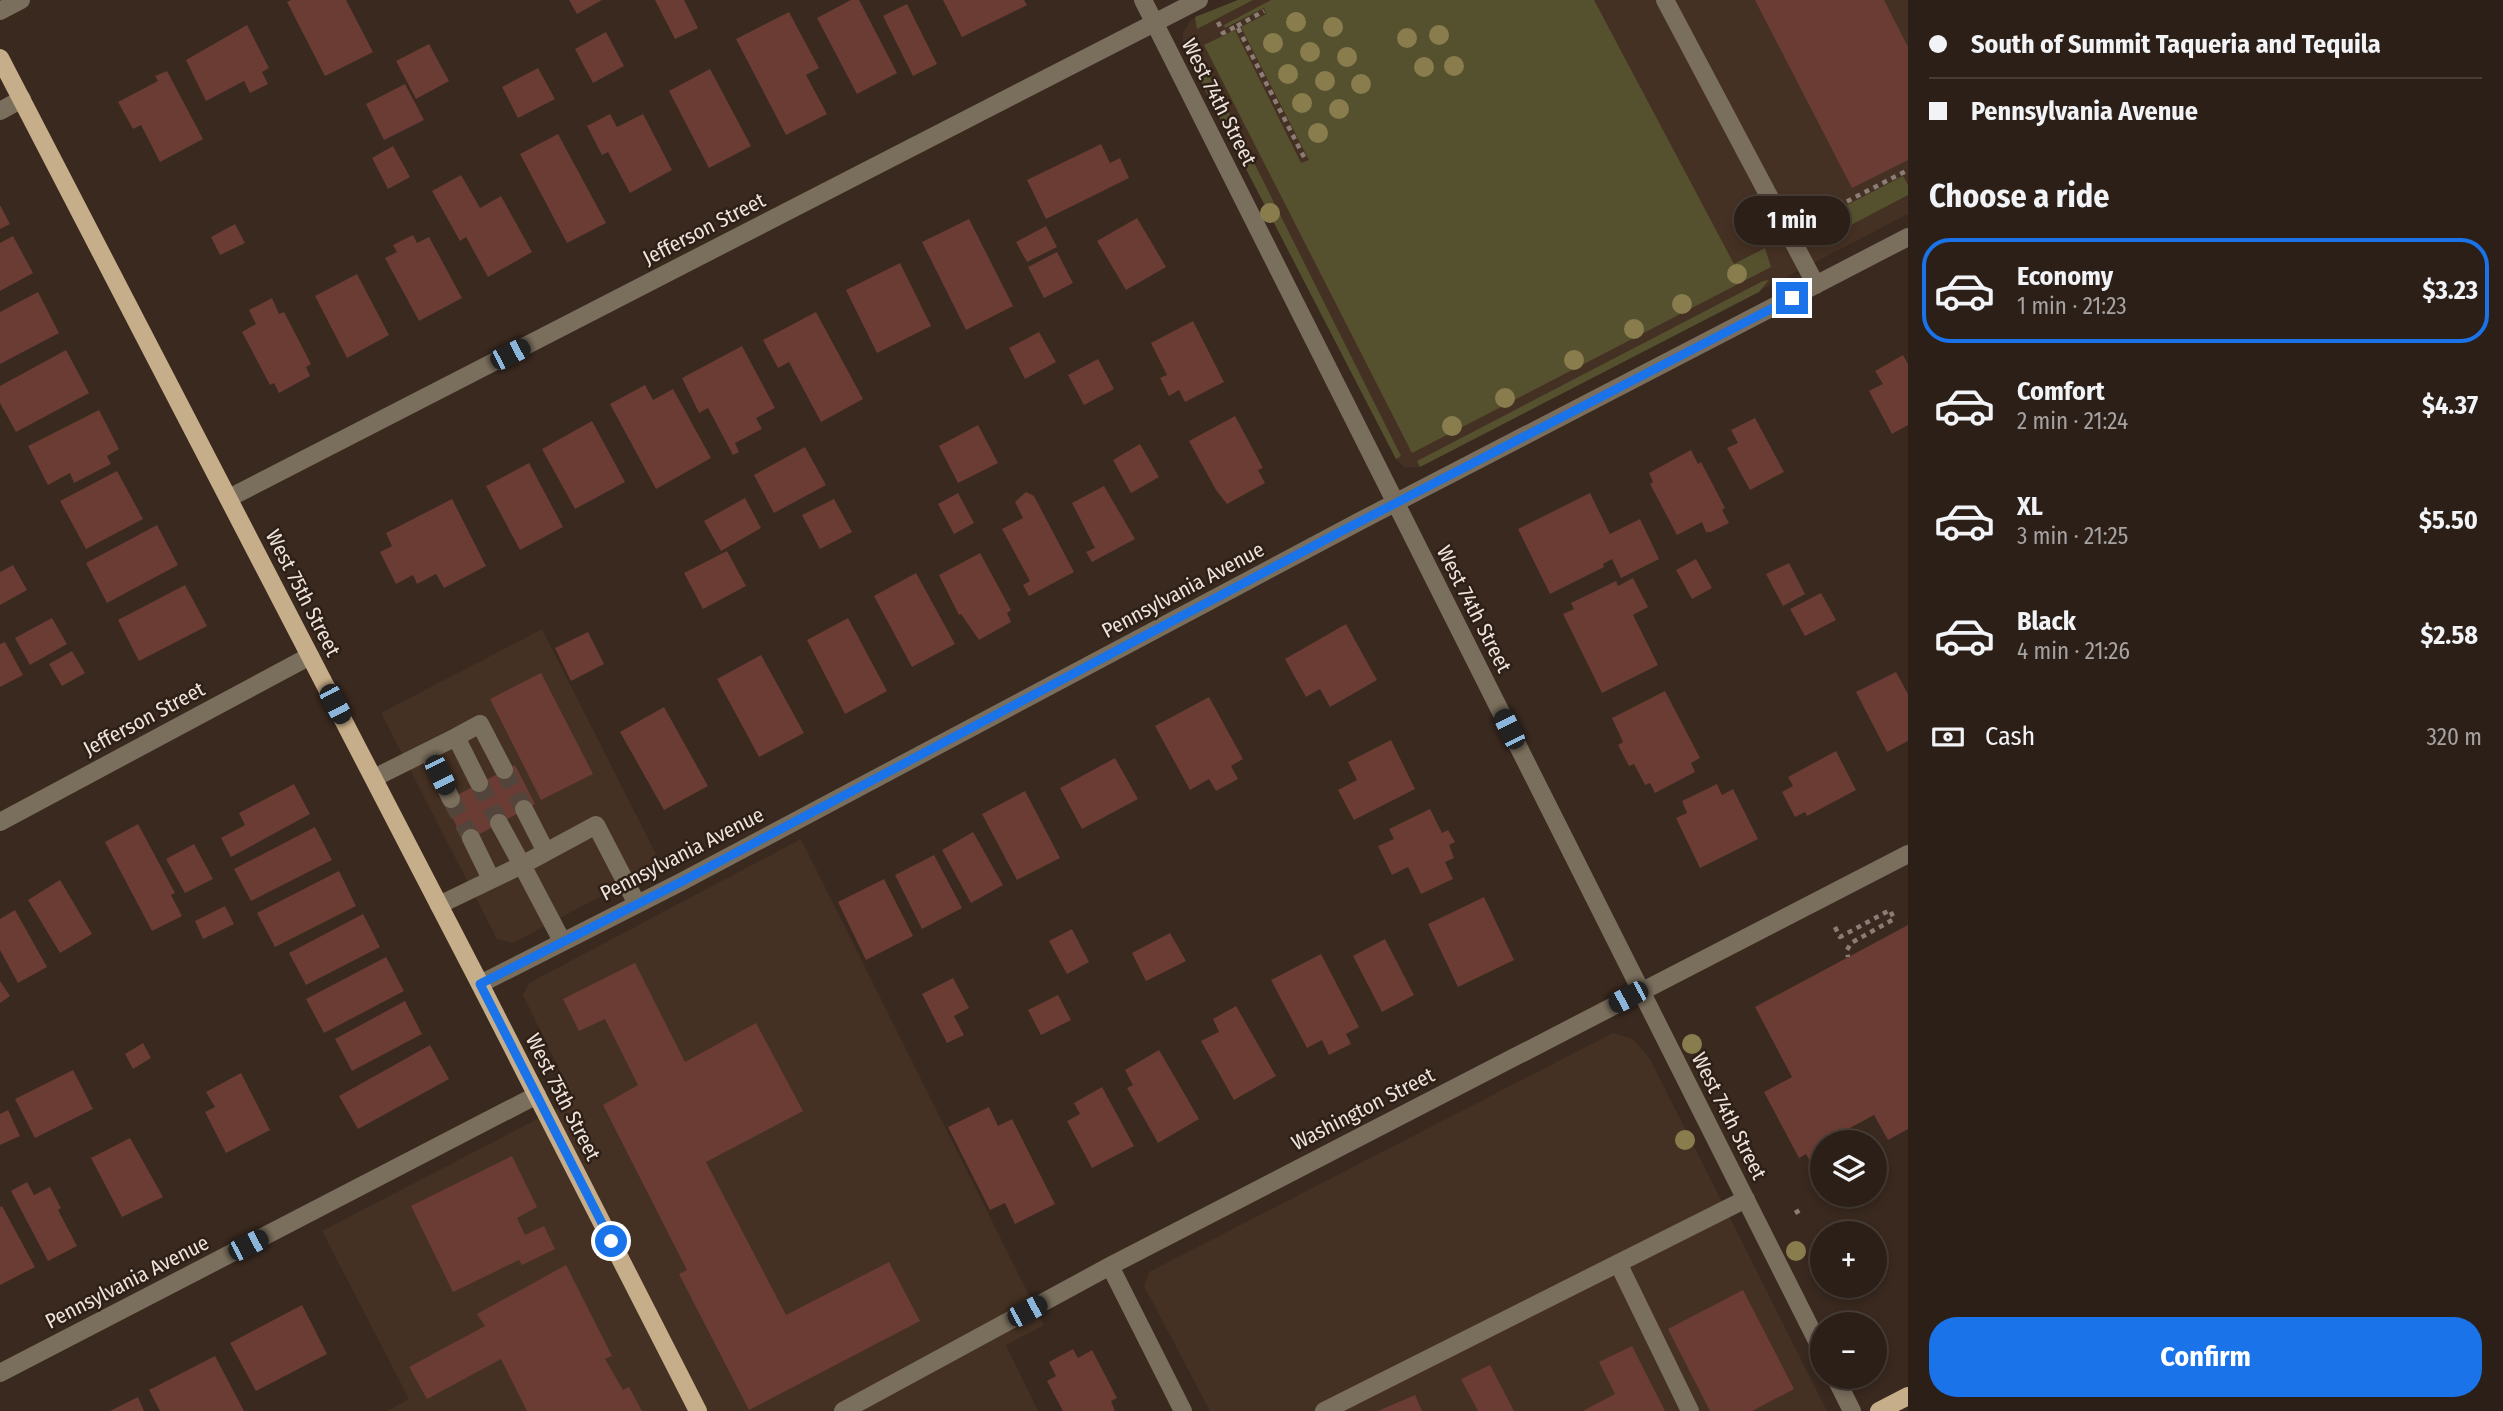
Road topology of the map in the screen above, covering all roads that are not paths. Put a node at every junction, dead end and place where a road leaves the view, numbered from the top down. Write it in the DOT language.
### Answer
graph roads {
  1 [pos="21,0"];
  2 [pos="1143,0"];
  3 [pos="1199,0"];
  4 [pos="1665,0"];
  5 [pos="0,11"];
  6 [pos="1154,23"];
  7 [pos="0,58"];
  8 [pos="22,99"];
  9 [pos="0,111"];
  10 [pos="1908,237"];
  11 [pos="1816,285"];
  12 [pos="229,498"];
  13 [pos="1395,503"];
  14 [pos="310,656"];
  15 [pos="456,737"];
  16 [pos="428,751"];
  17 [pos="504,771"];
  18 [pos="374,778"];
  19 [pos="479,783"];
  20 [pos="451,799"];
  21 [pos="524,809"];
  22 [pos="0,822"];
  23 [pos="499,823"];
  24 [pos="471,838"];
  25 [pos="546,852"];
  26 [pos="1908,854"];
  27 [pos="522,865"];
  28 [pos="491,879"];
  29 [pos="637,904"];
  30 [pos="439,905"];
  31 [pos="562,941"];
  32 [pos="480,984"];
  33 [pos="1641,990"];
  34 [pos="537,1096"];
  35 [pos="1746,1199"];
  36 [pos="1618,1263"];
  37 [pos="1110,1266"];
  38 [pos="1810,1327"];
  39 [pos="0,1373"];
  40 [pos="1841,1389"];
  41 [pos="1908,1396"];
  42 [pos="698,1411"];
  43 [pos="843,1411"];
  44 [pos="1183,1411"];
  45 [pos="1324,1411"];
  46 [pos="1690,1411"];
  47 [pos="1852,1411"];
  48 [pos="1879,1411"];
  1 -- 5 [label="street"];
  2 -- 6 [label="street, West 74th Street"];
  3 -- 6 [label="street, Jefferson Street"];
  4 -- 11 [label="street"];
  6 -- 12 [label="street, Jefferson Street"];
  6 -- 13 [label="street, West 74th Street"];
  7 -- 8 [label="main road, West 75th Street"];
  8 -- 9 [label="street"];
  8 -- 12 [label="main road, West 75th Street"];
  10 -- 11 [label="street, Pennsylvania Avenue"];
  11 -- 13 [label="street, Pennsylvania Avenue"];
  12 -- 14 [label="main road, West 75th Street"];
  13 -- 29 [label="street, Pennsylvania Avenue"];
  13 -- 33 [label="street, West 74th Street"];
  14 -- 18 [label="main road, West 75th Street"];
  14 -- 22 [label="street, Jefferson Street"];
  15 -- 16 [label="street"];
  15 -- 17 [label="street"];
  15 -- 19 [label="street"];
  16 -- 18 [label="street"];
  16 -- 20 [label="street"];
  18 -- 30 [label="main road, West 75th Street"];
  21 -- 25 [label="street"];
  23 -- 27 [label="street"];
  24 -- 28 [label="street"];
  25 -- 27 [label="street"];
  25 -- 29 [label="street"];
  26 -- 33 [label="street, Washington Street"];
  27 -- 28 [label="street"];
  27 -- 31 [label="street"];
  28 -- 30 [label="street"];
  29 -- 31 [label="street, Pennsylvania Avenue"];
  30 -- 32 [label="main road, West 75th Street"];
  31 -- 32 [label="street, Pennsylvania Avenue"];
  32 -- 34 [label="main road, West 75th Street"];
  33 -- 35 [label="street, West 74th Street"];
  33 -- 37 [label="street, Washington Street"];
  34 -- 39 [label="street, Pennsylvania Avenue"];
  34 -- 42 [label="main road, West 75th Street"];
  35 -- 36 [label="street"];
  35 -- 38 [label="street, West 74th Street"];
  36 -- 45 [label="street"];
  36 -- 46 [label="street"];
  37 -- 43 [label="street, Washington Street"];
  37 -- 44 [label="street"];
  40 -- 47 [label="street"];
  41 -- 48 [label="main road"];
}
